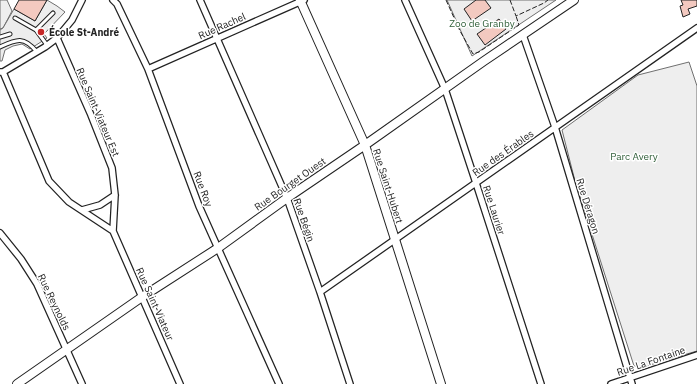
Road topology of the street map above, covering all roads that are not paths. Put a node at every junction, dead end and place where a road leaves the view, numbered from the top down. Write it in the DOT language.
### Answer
graph roads {
  1 [pos="82,0"];
  2 [pos="113,0"];
  3 [pos="200,0"];
  4 [pos="405,0"];
  5 [pos="574,0"];
  6 [pos="302,1"];
  7 [pos="53,13"];
  8 [pos="15,18"];
  9 [pos="697,28"];
  10 [pos="36,30"];
  11 [pos="10,34"];
  12 [pos="523,35"];
  13 [pos="0,37"];
  14 [pos="57,38"];
  15 [pos="218,38"];
  16 [pos="47,46"];
  17 [pos="0,47"];
  18 [pos="37,52"];
  19 [pos="148,69"];
  20 [pos="1,71"];
  21 [pos="444,89"];
  22 [pos="555,127"];
  23 [pos="365,145"];
  24 [pos="476,183"];
  25 [pos="115,195"];
  26 [pos="287,198"];
  27 [pos="82,210"];
  28 [pos="113,231"];
  29 [pos="0,233"];
  30 [pos="395,239"];
  31 [pos="218,248"];
  32 [pos="320,292"];
  33 [pos="142,297"];
  34 [pos="67,348"];
  35 [pos="697,355"];
  36 [pos="630,378"];
  37 [pos="17,384"];
  38 [pos="82,384"];
  39 [pos="180,384"];
  40 [pos="280,384"];
  41 [pos="350,384"];
  42 [pos="441,384"];
  43 [pos="541,384"];
  44 [pos="611,384"];
  45 [pos="632,384"];
  1 -- 14 [label="street"];
  2 -- 19 [label="street, Rue Roy"];
  3 -- 15 [label="street, Rue Bégin"];
  4 -- 21 [label="street, Rue Laurier"];
  5 -- 12 [label="street, Rue Bourget Ouest"];
  6 -- 15 [label="street, Rue Rachel"];
  6 -- 23 [label="street, Rue Saint-Hubert"];
  7 -- 10 [label="lane"];
  8 -- 10 [label="lane"];
  9 -- 22 [label="street, Rue des Érables"];
  10 -- 16 [label="lane"];
  11 -- 13 [label="lane"];
  12 -- 21 [label="street, Rue Bourget Ouest"];
  12 -- 22 [label="street, Rue Déragon"];
  14 -- 16 [label="street"];
  14 -- 25 [label="street, Rue Saint-Viateur Est"];
  15 -- 19 [label="street, Rue Rachel"];
  15 -- 26 [label="street, Rue Bégin"];
  16 -- 18 [label="street"];
  17 -- 18 [label="lane"];
  18 -- 20 [label="street"];
  19 -- 31 [label="street, Rue Roy"];
  20 -- 27 [label="street"];
  21 -- 23 [label="street, Rue Bourget Ouest"];
  21 -- 24 [label="street, Rue Laurier"];
  22 -- 24 [label="street, Rue des Érables"];
  22 -- 36 [label="street, Rue Déragon"];
  23 -- 26 [label="street, Rue Bourget Ouest"];
  23 -- 30 [label="street, Rue Saint-Hubert"];
  24 -- 30 [label="street, Rue des Érables"];
  24 -- 43 [label="street, Rue Laurier"];
  25 -- 27 [label="street"];
  25 -- 28 [label="street, Rue Saint-Viateur Est"];
  26 -- 31 [label="street, Rue Bourget Ouest"];
  26 -- 32 [label="street, Rue Bégin"];
  27 -- 28 [label="street"];
  28 -- 33 [label="street, Rue Saint-Viateur"];
  29 -- 34 [label="street, Rue Reynolds"];
  30 -- 32 [label="street, Rue des Érables"];
  30 -- 42 [label="street, Rue Saint-Hubert"];
  31 -- 33 [label="street, Rue Bourget Ouest"];
  31 -- 40 [label="street, Rue Roy"];
  32 -- 41 [label="street, Rue Bégin"];
  33 -- 34 [label="street, Rue Bourget Ouest"];
  33 -- 39 [label="street, Rue Saint-Viateur"];
  34 -- 37 [label="street, Rue Bourget Ouest"];
  34 -- 38 [label="street, Rue Reynolds"];
  35 -- 36 [label="street, Rue La Fontaine"];
  36 -- 44 [label="street, Rue La Fontaine"];
  36 -- 45 [label="street, Rue Déragon"];
}
